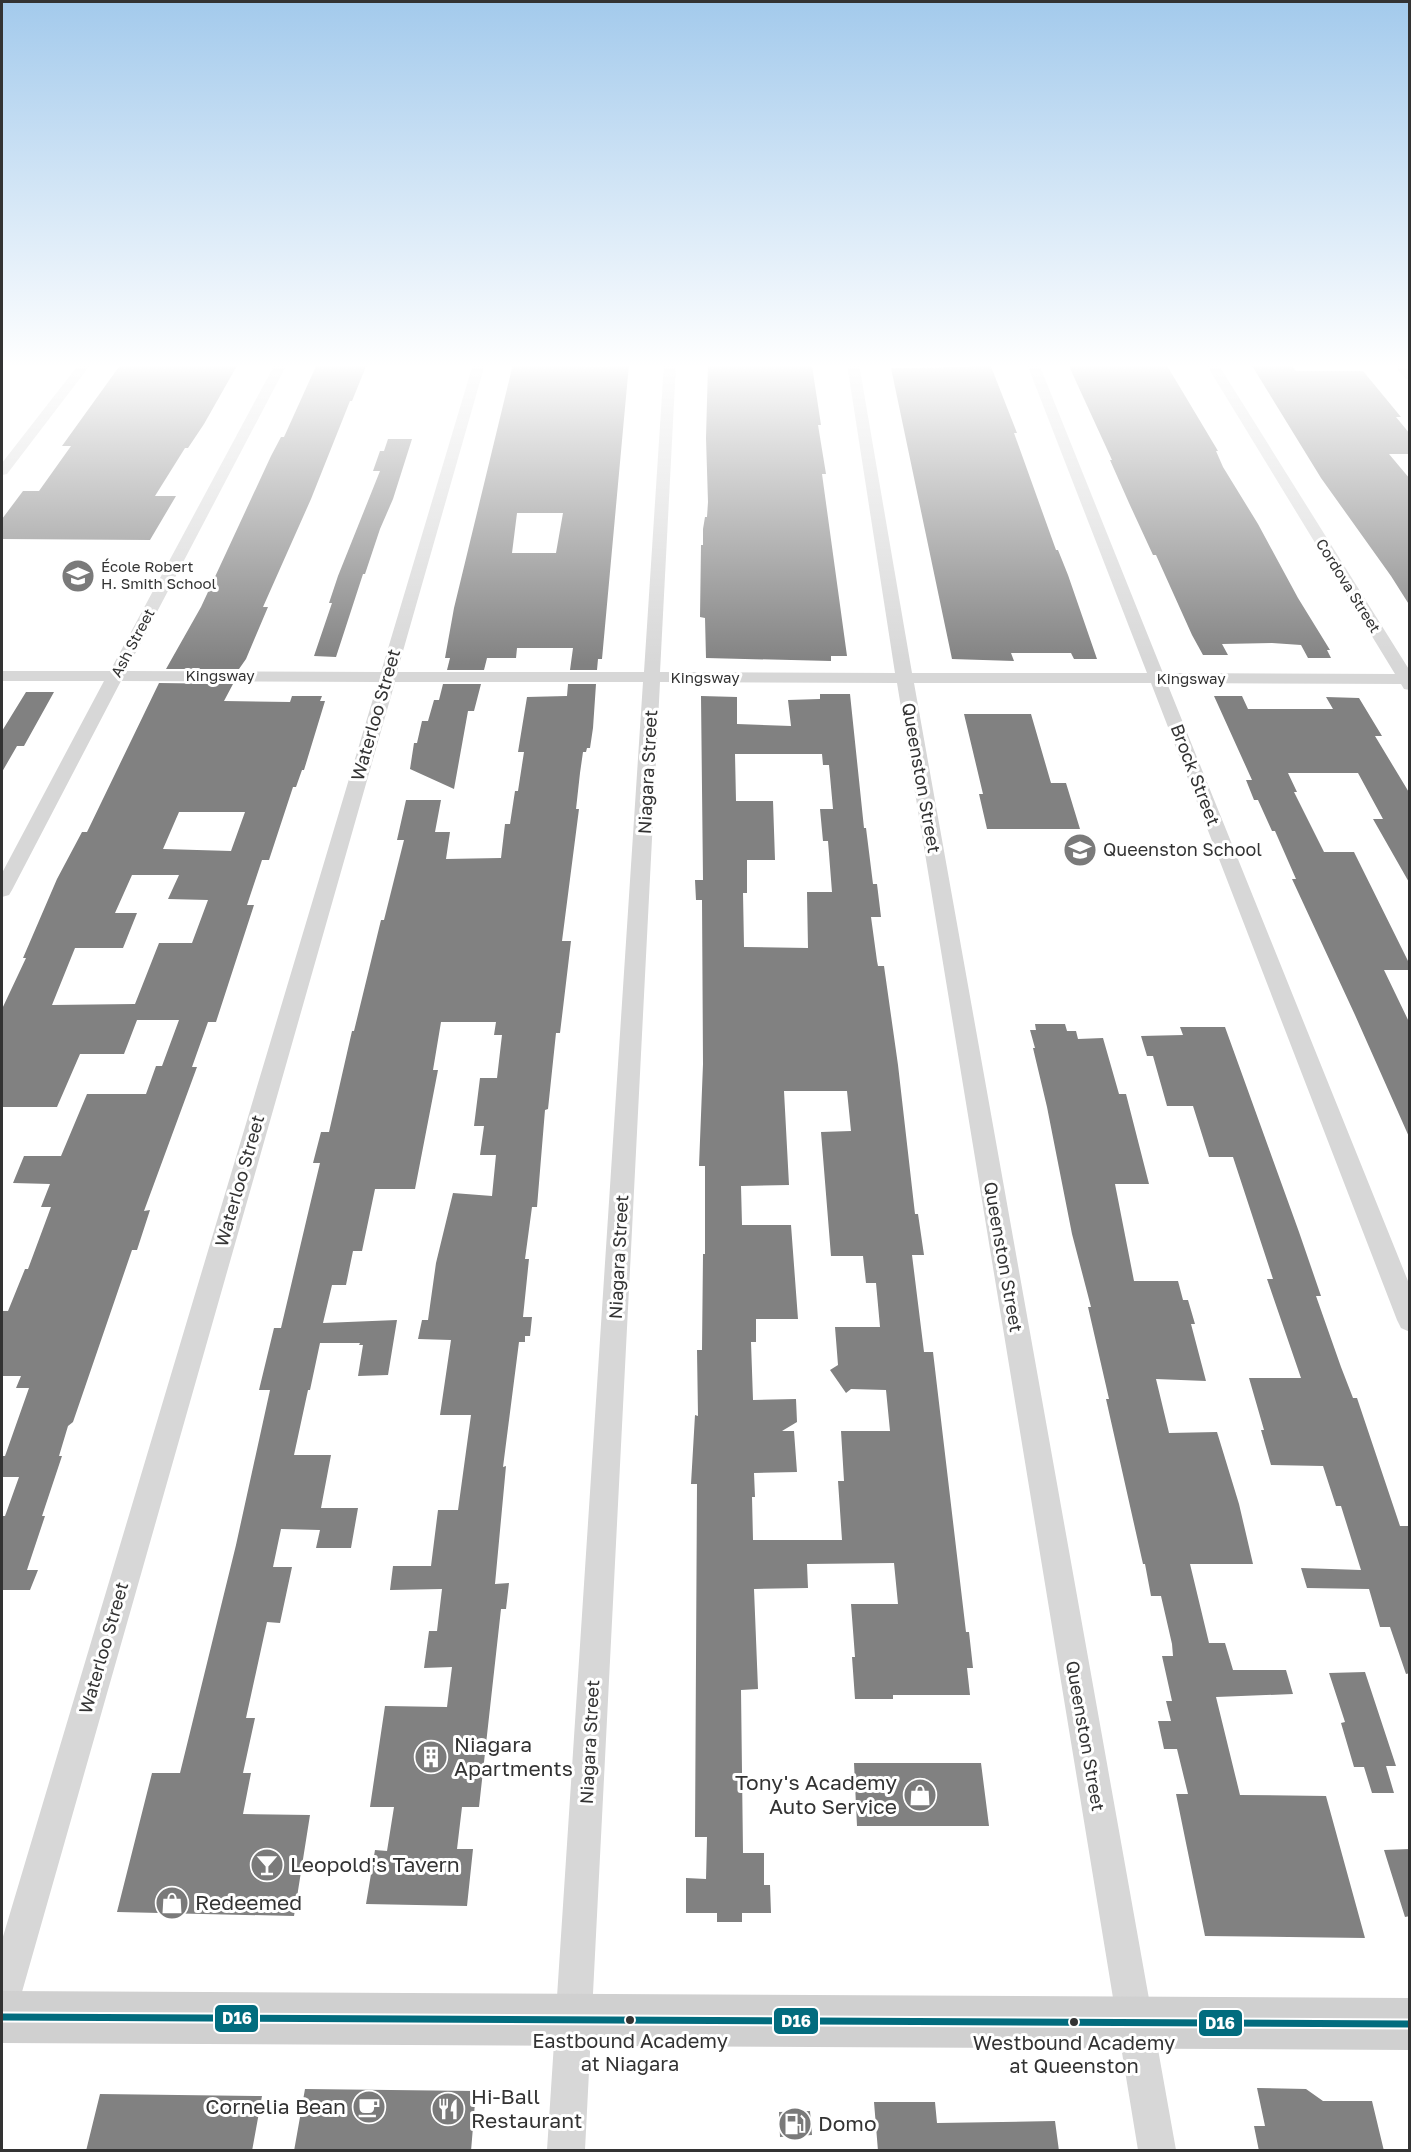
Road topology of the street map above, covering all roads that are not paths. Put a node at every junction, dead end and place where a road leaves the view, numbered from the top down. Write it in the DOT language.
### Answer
graph roads {
  1 [pos="228,464"];
  2 [pos="449,464"];
  3 [pos="665,464"];
  4 [pos="869,464"];
  5 [pos="1073,464"];
  6 [pos="1274,464"];
  7 [pos="2,676"];
  8 [pos="115,676"];
  9 [pos="387,676"];
  10 [pos="653,678"];
  11 [pos="1158,678"];
  12 [pos="904,679"];
  13 [pos="1408,681"];
  14 [pos="2,890"];
  15 [pos="1410,1320"];
  16 [pos="2,1999"];
  17 [pos="2,2017"];
  18 [pos="574,2019"];
  19 [pos="1135,2023"];
  20 [pos="1410,2024"];
  21 [pos="566,2151"];
  22 [pos="1157,2151"];
  1 -- 8 [label="street, Ash Street"];
  2 -- 9 [label="street, Waterloo Street"];
  3 -- 10 [label="street, Niagara Street"];
  4 -- 12 [label="street, Queenston Street"];
  5 -- 11 [label="street, Brock Street"];
  6 -- 13 [label="street, Cordova Street"];
  7 -- 8 [label="street, Kingsway"];
  8 -- 9 [label="street, Kingsway"];
  8 -- 14 [label="street, Ash Street"];
  9 -- 10 [label="street, Kingsway"];
  9 -- 16 [label="street, Waterloo Street"];
  10 -- 12 [label="street, Kingsway"];
  10 -- 18 [label="street, Niagara Street"];
  11 -- 12 [label="street, Kingsway"];
  11 -- 13 [label="street, Kingsway"];
  11 -- 15 [label="street, Brock Street"];
  12 -- 19 [label="street, Queenston Street"];
  17 -- 18 [label="main road"];
  18 -- 19 [label="main road"];
  18 -- 21 [label="street, Niagara Street"];
  19 -- 20 [label="main road"];
  19 -- 22 [label="street, Queenston Street"];
}
